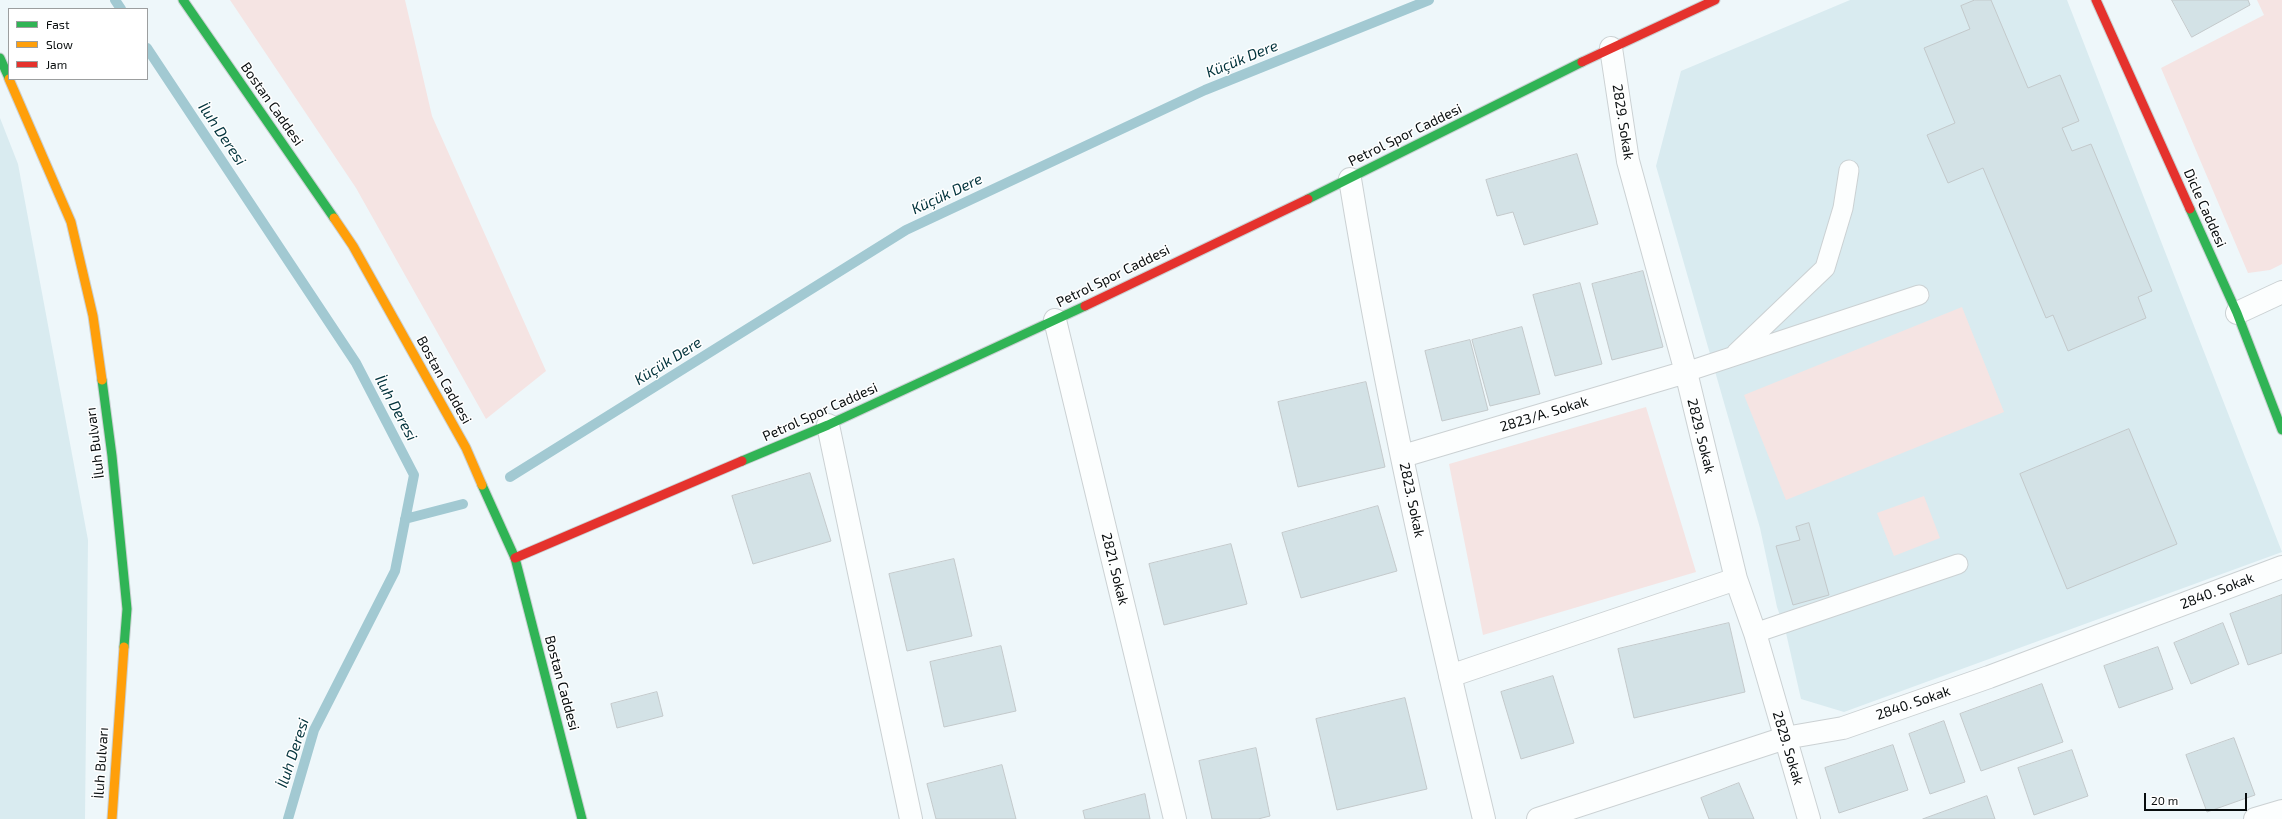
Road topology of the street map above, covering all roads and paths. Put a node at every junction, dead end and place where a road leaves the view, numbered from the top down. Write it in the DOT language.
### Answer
graph roads {
  1 [pos="183,0"];
  2 [pos="1715,0"];
  3 [pos="2096,0"];
  4 [pos="1611,48"];
  5 [pos="0,58"];
  6 [pos="8,76"];
  7 [pos="10,80"];
  8 [pos="1849,170"];
  9 [pos="1350,179"];
  10 [pos="2282,292"];
  11 [pos="1919,295"];
  12 [pos="2237,313"];
  13 [pos="1055,320"];
  14 [pos="1732,357"];
  15 [pos="1686,372"];
  16 [pos="828,425"];
  17 [pos="2282,430"];
  18 [pos="1403,456"];
  19 [pos="515,558"];
  20 [pos="1958,564"];
  21 [pos="2282,567"];
  22 [pos="1736,578"];
  23 [pos="1755,633"];
  24 [pos="1450,676"];
  25 [pos="1785,738"];
  26 [pos="2282,811"];
  27 [pos="112,819"];
  28 [pos="582,819"];
  29 [pos="911,819"];
  30 [pos="1175,819"];
  31 [pos="1484,819"];
  32 [pos="1538,819"];
  33 [pos="1809,819"];
  34 [pos="2254,819"];
  1 -- 19 [label="street, Bostan Caddesi"];
  2 -- 4 [label="street, Petrol Spor Caddesi"];
  3 -- 12 [label="street, Dicle Caddesi"];
  4 -- 9 [label="street, Petrol Spor Caddesi"];
  4 -- 15 [label="street, 2829. Sokak"];
  5 -- 6 [label="street, İluh Bulvarı"];
  7 -- 27 [label="street, İluh Bulvarı"];
  8 -- 14 [label="lane"];
  9 -- 13 [label="street, Petrol Spor Caddesi"];
  9 -- 18 [label="street, 2823. Sokak"];
  10 -- 12 [label="street"];
  11 -- 14 [label="lane"];
  12 -- 17 [label="street, Dicle Caddesi"];
  13 -- 16 [label="street, Petrol Spor Caddesi"];
  13 -- 30 [label="street, 2821. Sokak"];
  14 -- 15 [label="lane"];
  15 -- 18 [label="street, 2823/A. Sokak"];
  15 -- 22 [label="street, 2829. Sokak"];
  16 -- 19 [label="street, Petrol Spor Caddesi"];
  16 -- 29 [label="street"];
  18 -- 24 [label="street, 2823. Sokak"];
  19 -- 28 [label="street, Bostan Caddesi"];
  20 -- 23 [label="lane"];
  21 -- 25 [label="street, 2840. Sokak"];
  22 -- 23 [label="street, 2829. Sokak"];
  22 -- 24 [label="street"];
  23 -- 25 [label="street, 2829. Sokak"];
  24 -- 31 [label="street, 2823. Sokak"];
  25 -- 32 [label="street, 2840. Sokak"];
  25 -- 33 [label="street, 2829. Sokak"];
  26 -- 34 [label="street"];
}
